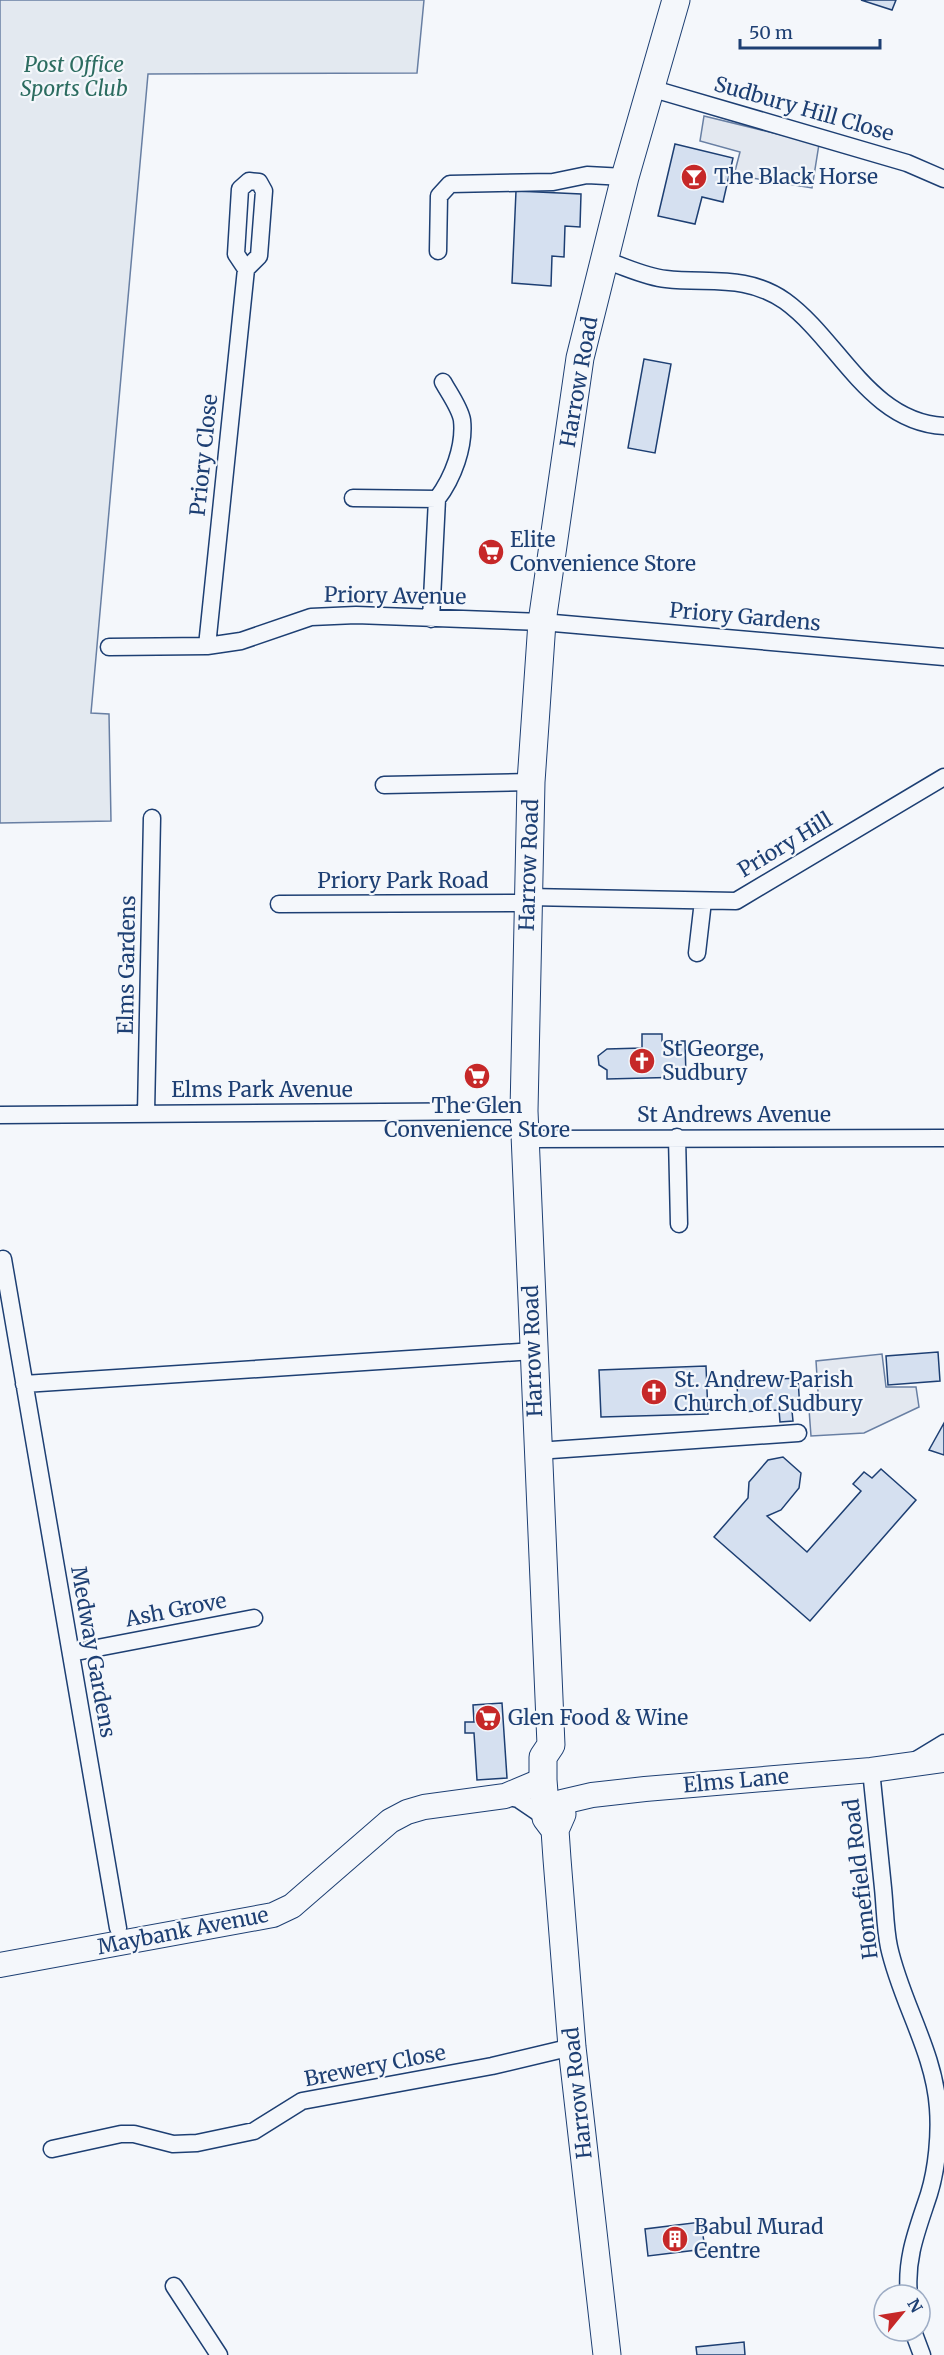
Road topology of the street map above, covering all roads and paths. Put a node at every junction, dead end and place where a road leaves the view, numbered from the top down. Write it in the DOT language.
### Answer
graph roads {
  1 [pos="676,0"];
  2 [pos="650,88"];
  3 [pos="625,177"];
  4 [pos="944,179"];
  5 [pos="438,251"];
  6 [pos="604,260"];
  7 [pos="246,269"];
  8 [pos="443,382"];
  9 [pos="944,426"];
  10 [pos="353,498"];
  11 [pos="437,499"];
  12 [pos="431,620"];
  13 [pos="542,622"];
  14 [pos="207,646"];
  15 [pos="108,647"];
  16 [pos="944,657"];
  17 [pos="944,777"];
  18 [pos="531,782"];
  19 [pos="384,786"];
  20 [pos="152,818"];
  21 [pos="527,900"];
  22 [pos="703,901"];
  23 [pos="279,904"];
  24 [pos="697,953"];
  25 [pos="524,1111"];
  26 [pos="146,1113"];
  27 [pos="0,1115"];
  28 [pos="677,1137"];
  29 [pos="944,1138"];
  30 [pos="525,1139"];
  31 [pos="679,1224"];
  32 [pos="3,1258"];
  33 [pos="534,1351"];
  34 [pos="24,1384"];
  35 [pos="798,1433"];
  36 [pos="537,1451"];
  37 [pos="254,1618"];
  38 [pos="71,1653"];
  39 [pos="944,1743"];
  40 [pos="550,1745"];
  41 [pos="944,1760"];
  42 [pos="910,1763"];
  43 [pos="871,1770"];
  44 [pos="543,1780"];
  45 [pos="505,1796"];
  46 [pos="555,1817"];
  47 [pos="118,1928"];
  48 [pos="0,1965"];
  49 [pos="572,2047"];
  50 [pos="52,2149"];
  51 [pos="908,2283"];
  52 [pos="174,2286"];
  53 [pos="219,2355"];
  54 [pos="607,2355"];
  1 -- 2 [label="main road, Harrow Road"];
  2 -- 3 [label="main road, Harrow Road"];
  2 -- 4 [label="street, Sudbury Hill Close"];
  3 -- 5 [label="street"];
  3 -- 6 [label="main road, Harrow Road"];
  6 -- 9 [label="street"];
  6 -- 13 [label="main road, Harrow Road"];
  7 -- 14 [label="street, Priory Close"];
  8 -- 11 [label="street"];
  10 -- 11 [label="street"];
  11 -- 12 [label="street"];
  12 -- 13 [label="street, Priory Avenue"];
  12 -- 14 [label="street, Priory Avenue"];
  13 -- 16 [label="street, Priory Gardens"];
  13 -- 18 [label="main road, Harrow Road"];
  14 -- 15 [label="street, Priory Avenue"];
  17 -- 22 [label="street, Priory Hill"];
  18 -- 19 [label="street"];
  18 -- 21 [label="main road, Harrow Road"];
  20 -- 26 [label="street, Elms Gardens"];
  21 -- 22 [label="street, Priory Hill"];
  21 -- 23 [label="street, Priory Park Road"];
  21 -- 25 [label="main road, Harrow Road"];
  22 -- 24 [label="street"];
  25 -- 26 [label="street, Elms Park Avenue"];
  25 -- 30 [label="main road, Harrow Road"];
  26 -- 27 [label="street, Elms Park Avenue"];
  28 -- 29 [label="street, St Andrews Avenue"];
  28 -- 30 [label="street, St Andrews Avenue"];
  28 -- 31 [label="street"];
  30 -- 33 [label="main road, Harrow Road"];
  32 -- 34 [label="street, Medway Gardens"];
  33 -- 34 [label="street"];
  33 -- 36 [label="main road, Harrow Road"];
  34 -- 38 [label="street, Medway Gardens"];
  35 -- 36 [label="street"];
  36 -- 40 [label="main road, Harrow Road"];
  37 -- 38 [label="street, Ash Grove"];
  38 -- 47 [label="street, Medway Gardens"];
  39 -- 42 [label="street, Elms Lane"];
  40 -- 44 [label="main road, Harrow Road"];
  40 -- 46 [label="main road, Harrow Road"];
  41 -- 42 [label="street, Elms Lane"];
  42 -- 43 [label="street, Elms Lane"];
  43 -- 46 [label="street, Elms Lane"];
  43 -- 51 [label="street, Homefield Road"];
  44 -- 45 [label="street, Maybank Avenue"];
  44 -- 46 [label="main road, Harrow Road"];
  45 -- 46 [label="street"];
  45 -- 48 [label="street, Maybank Avenue"];
  46 -- 49 [label="main road, Harrow Road"];
  49 -- 50 [label="street, Brewery Close"];
  49 -- 54 [label="main road, Harrow Road"];
  52 -- 53 [label="street"];
}
